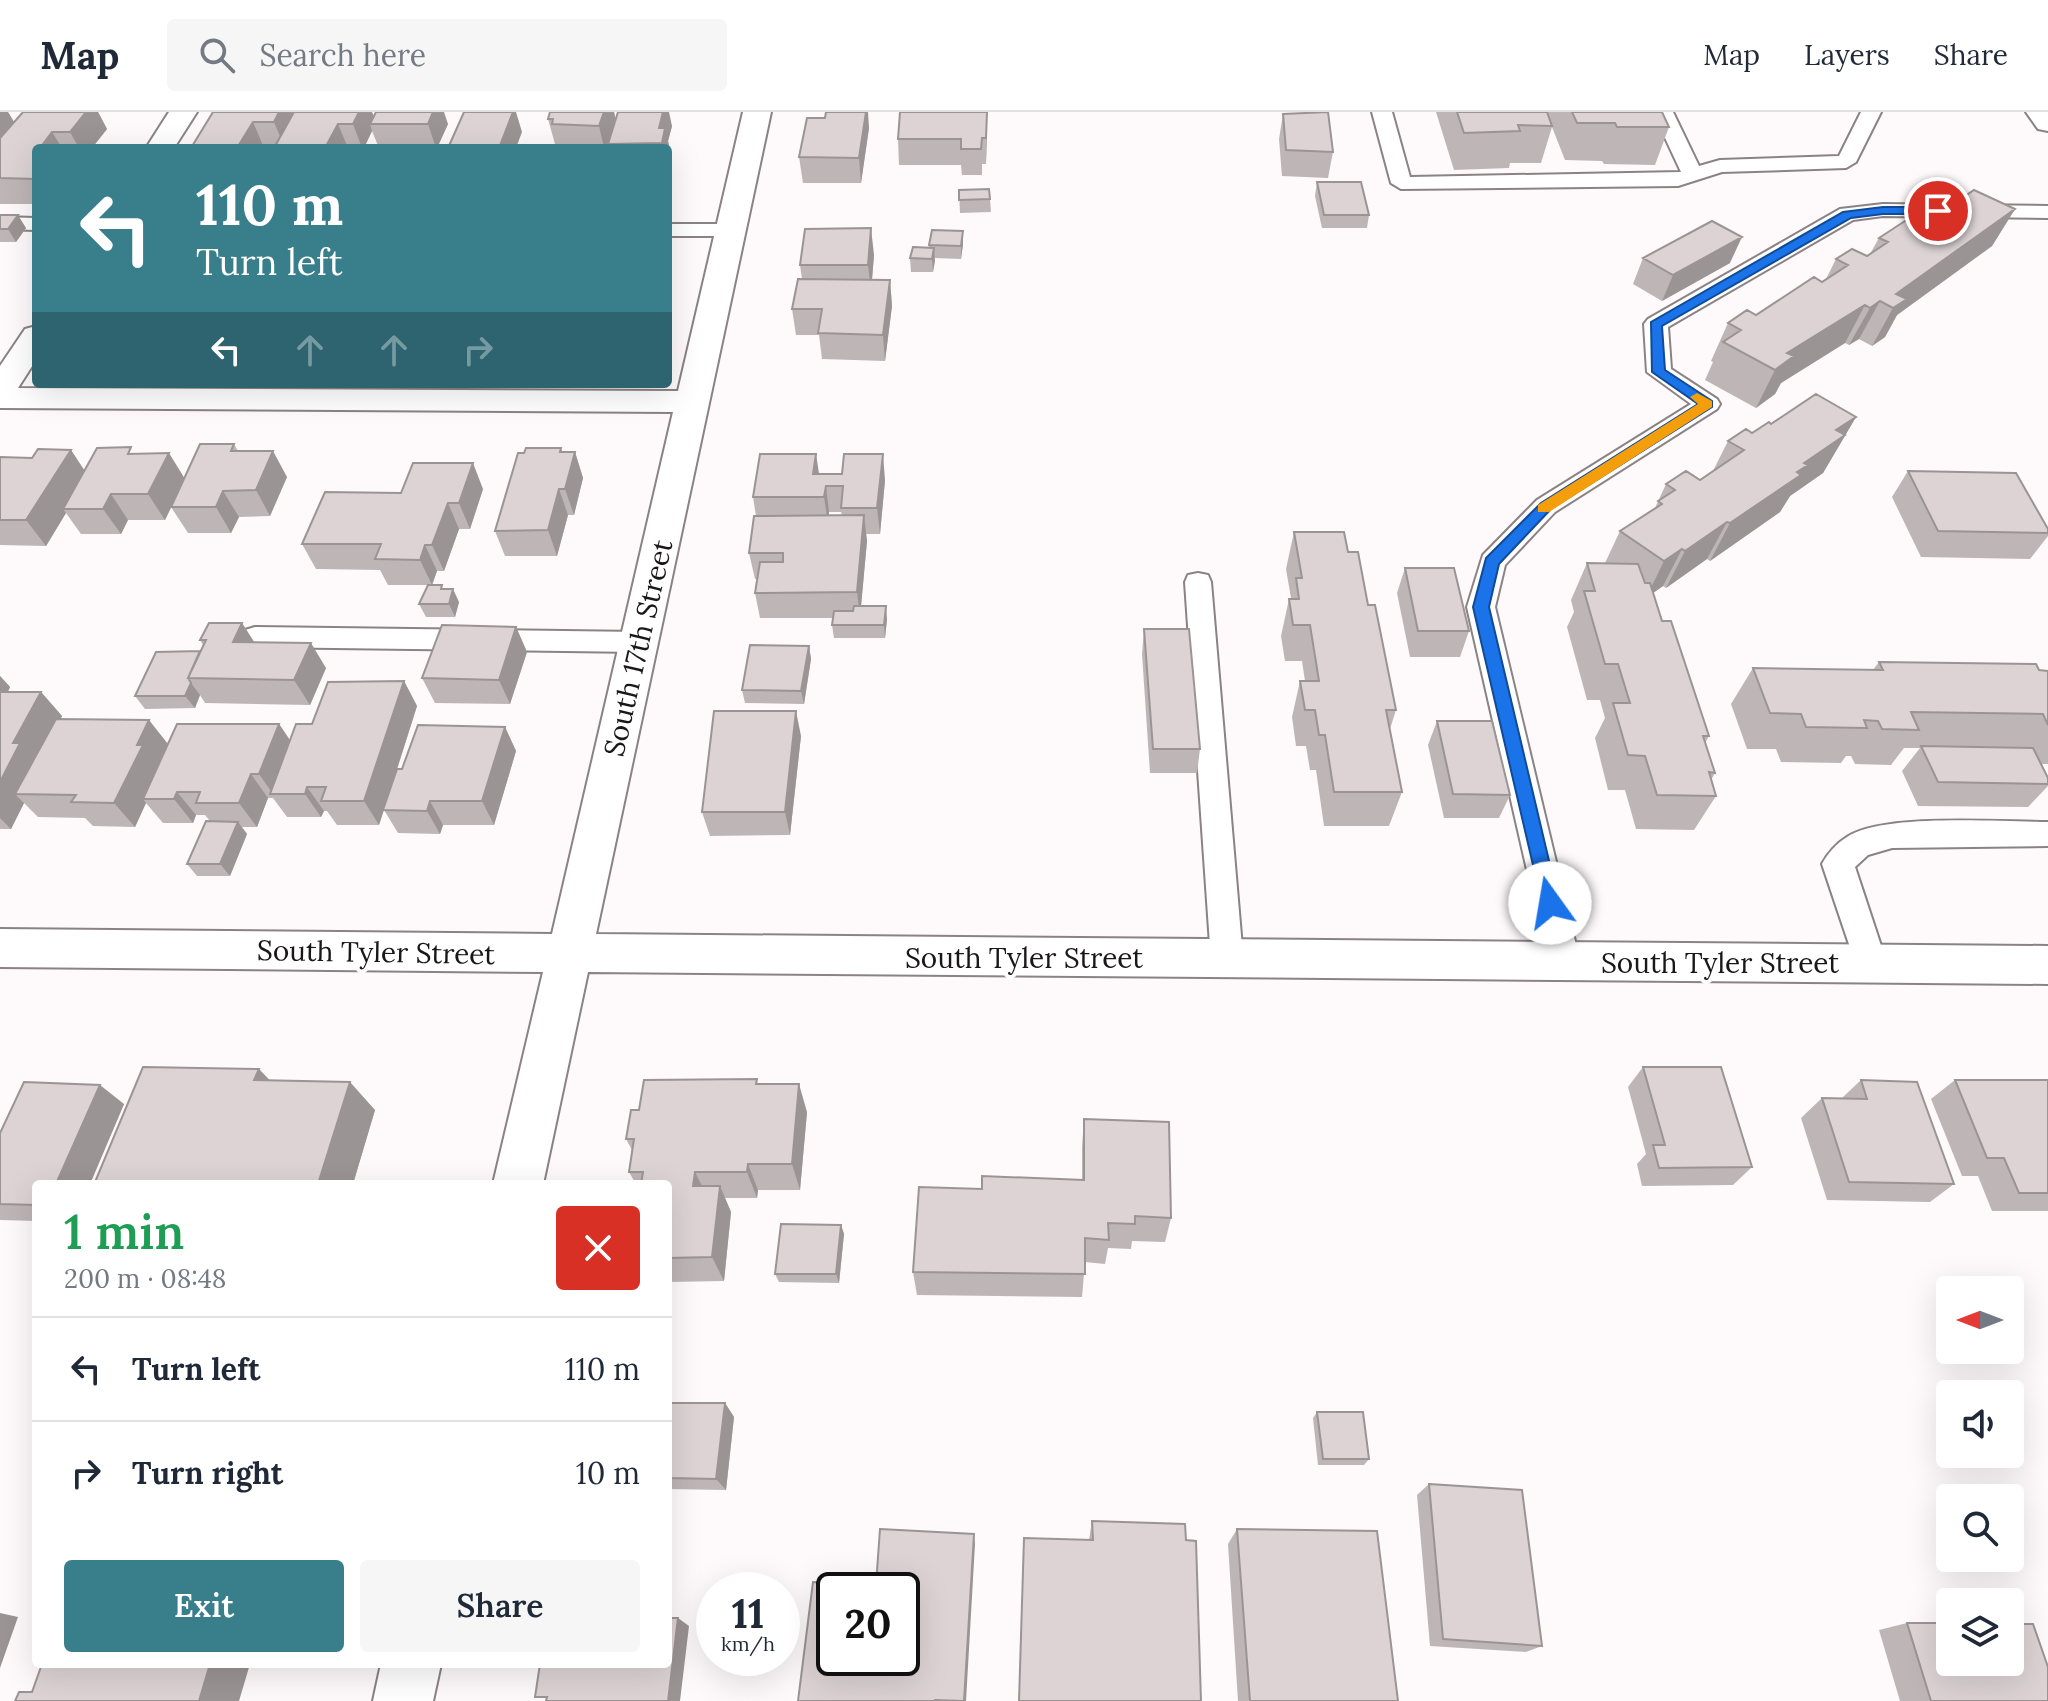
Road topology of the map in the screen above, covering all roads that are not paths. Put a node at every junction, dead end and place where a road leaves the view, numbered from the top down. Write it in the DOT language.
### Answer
graph roads {
  1 [pos="183,112"];
  2 [pos="757,112"];
  3 [pos="1382,112"];
  4 [pos="1663,112"];
  5 [pos="1871,112"];
  6 [pos="2040,112"];
  7 [pos="2048,123"];
  8 [pos="163,144"];
  9 [pos="1693,175"];
  10 [pos="2048,212"];
  11 [pos="0,223"];
  12 [pos="32,224"];
  13 [pos="672,230"];
  14 [pos="730,230"];
  15 [pos="32,342"];
  16 [pos="0,390"];
  17 [pos="0,398"];
  18 [pos="692,402"];
  19 [pos="1198,582"];
  20 [pos="255,637"];
  21 [pos="639,642"];
  22 [pos="2048,834"];
  23 [pos="0,948"];
  24 [pos="569,955"];
  25 [pos="1227,959"];
  26 [pos="1564,962"];
  27 [pos="1871,964"];
  28 [pos="2048,965"];
  29 [pos="519,1180"];
  30 [pos="410,1668"];
  31 [pos="403,1701"];
  1 -- 8 [label="street"];
  2 -- 14 [label="street, South 17th Street"];
  3 -- 9 [label="lane"];
  4 -- 9 [label="lane"];
  5 -- 9 [label="lane"];
  6 -- 7 [label="street"];
  10 -- 26 [label="lane"];
  11 -- 12 [label="lane"];
  13 -- 14 [label="lane"];
  14 -- 18 [label="street, South 17th Street"];
  15 -- 16 [label="street"];
  17 -- 18 [label="street"];
  18 -- 21 [label="street, South 17th Street"];
  19 -- 25 [label="lane"];
  20 -- 21 [label="lane"];
  21 -- 24 [label="street, South 17th Street"];
  22 -- 27 [label="lane"];
  23 -- 24 [label="street, South Tyler Street"];
  24 -- 25 [label="street, South Tyler Street"];
  24 -- 29 [label="street, South 17th Street"];
  25 -- 26 [label="street, South Tyler Street"];
  26 -- 27 [label="street, South Tyler Street"];
  27 -- 28 [label="street, South Tyler Street"];
  30 -- 31 [label="street"];
}
